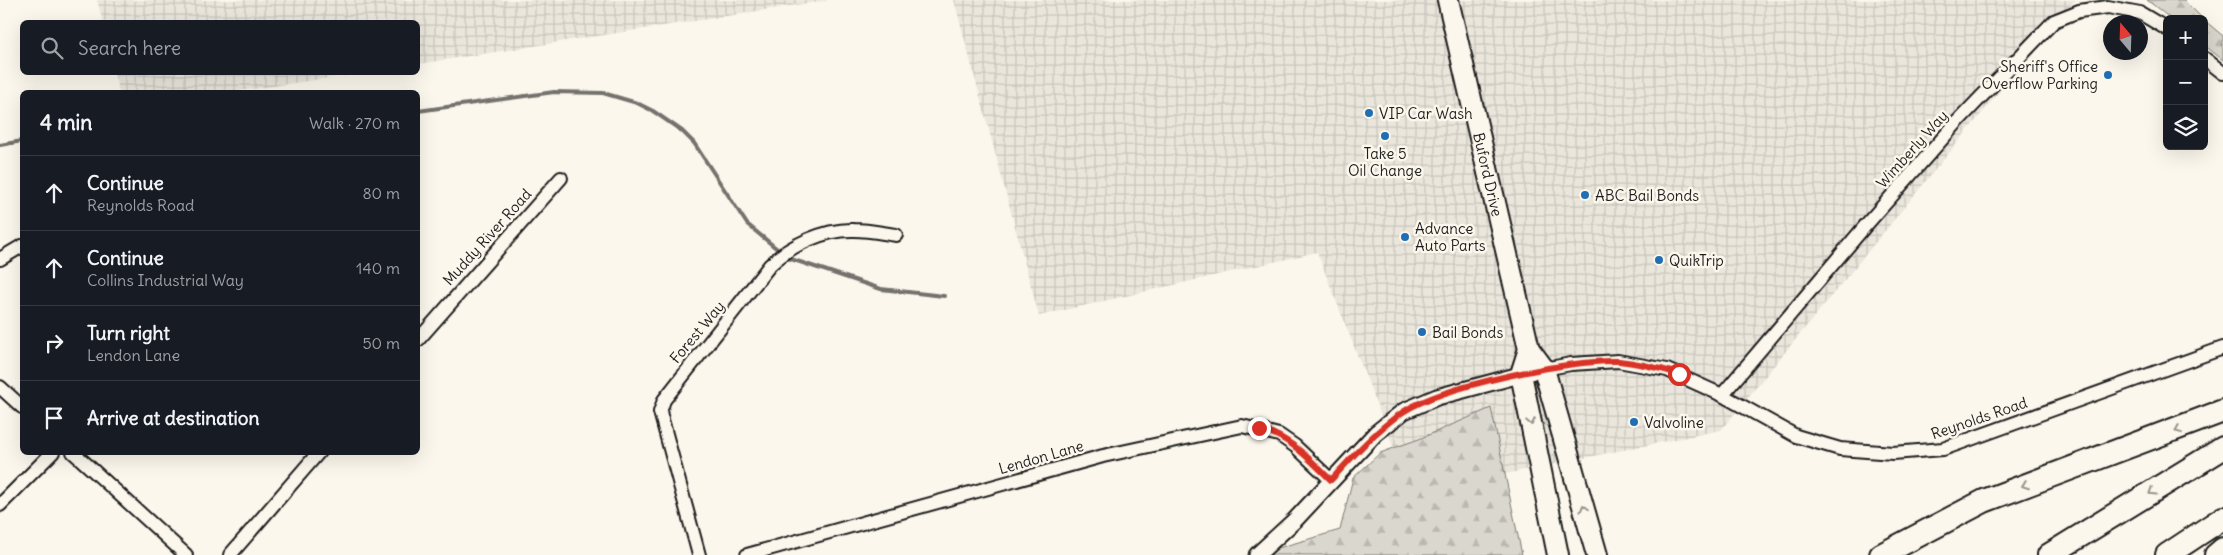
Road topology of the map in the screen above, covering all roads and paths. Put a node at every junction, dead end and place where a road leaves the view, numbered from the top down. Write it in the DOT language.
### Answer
graph roads {
  1 [pos="1448,0"];
  2 [pos="2163,27"];
  3 [pos="2206,60"];
  4 [pos="2223,74"];
  5 [pos="561,178"];
  6 [pos="896,234"];
  7 [pos="20,247"];
  8 [pos="0,259"];
  9 [pos="420,338"];
  10 [pos="2223,348"];
  11 [pos="1528,349"];
  12 [pos="1544,369"];
  13 [pos="1521,374"];
  14 [pos="0,387"];
  15 [pos="1722,396"];
  16 [pos="20,406"];
  17 [pos="2223,412"];
  18 [pos="2223,448"];
  19 [pos="51,455"];
  20 [pos="76,455"];
  21 [pos="316,455"];
  22 [pos="1331,480"];
  23 [pos="0,505"];
  24 [pos="2223,518"];
  25 [pos="2223,549"];
  26 [pos="186,555"];
  27 [pos="230,555"];
  28 [pos="699,555"];
  29 [pos="747,555"];
  30 [pos="1257,555"];
  31 [pos="1558,555"];
  32 [pos="1597,555"];
  33 [pos="1881,555"];
  34 [pos="2049,555"];
  35 [pos="2167,555"];
  36 [pos="2216,555"];
  1 -- 11 [label="highway, Buford Drive"];
  2 -- 15 [label="street, Wimberly Way"];
  3 -- 4 [label="street"];
  5 -- 9 [label="street, Muddy River Road"];
  6 -- 28 [label="street, Forest Way"];
  7 -- 8 [label="street"];
  10 -- 15 [label="street, Reynolds Road"];
  11 -- 12 [label="highway, Buford Drive"];
  11 -- 13 [label="highway, Buford Drive"];
  12 -- 13 [label="street"];
  12 -- 15 [label="street, Reynolds Road"];
  32 -- 12 [label="highway, Buford Drive, one-way"];
  13 -- 22 [label="street"];
  13 -- 31 [label="highway, Buford Drive, one-way"];
  14 -- 16 [label="street"];
  17 -- 33 [label="highway, one-way"];
  18 -- 34 [label="highway, one-way"];
  19 -- 23 [label="street"];
  20 -- 26 [label="street"];
  21 -- 27 [label="street"];
  22 -- 29 [label="street, Lendon Lane"];
  22 -- 30 [label="street"];
  24 -- 35 [label="highway"];
  25 -- 36 [label="highway"];
}
